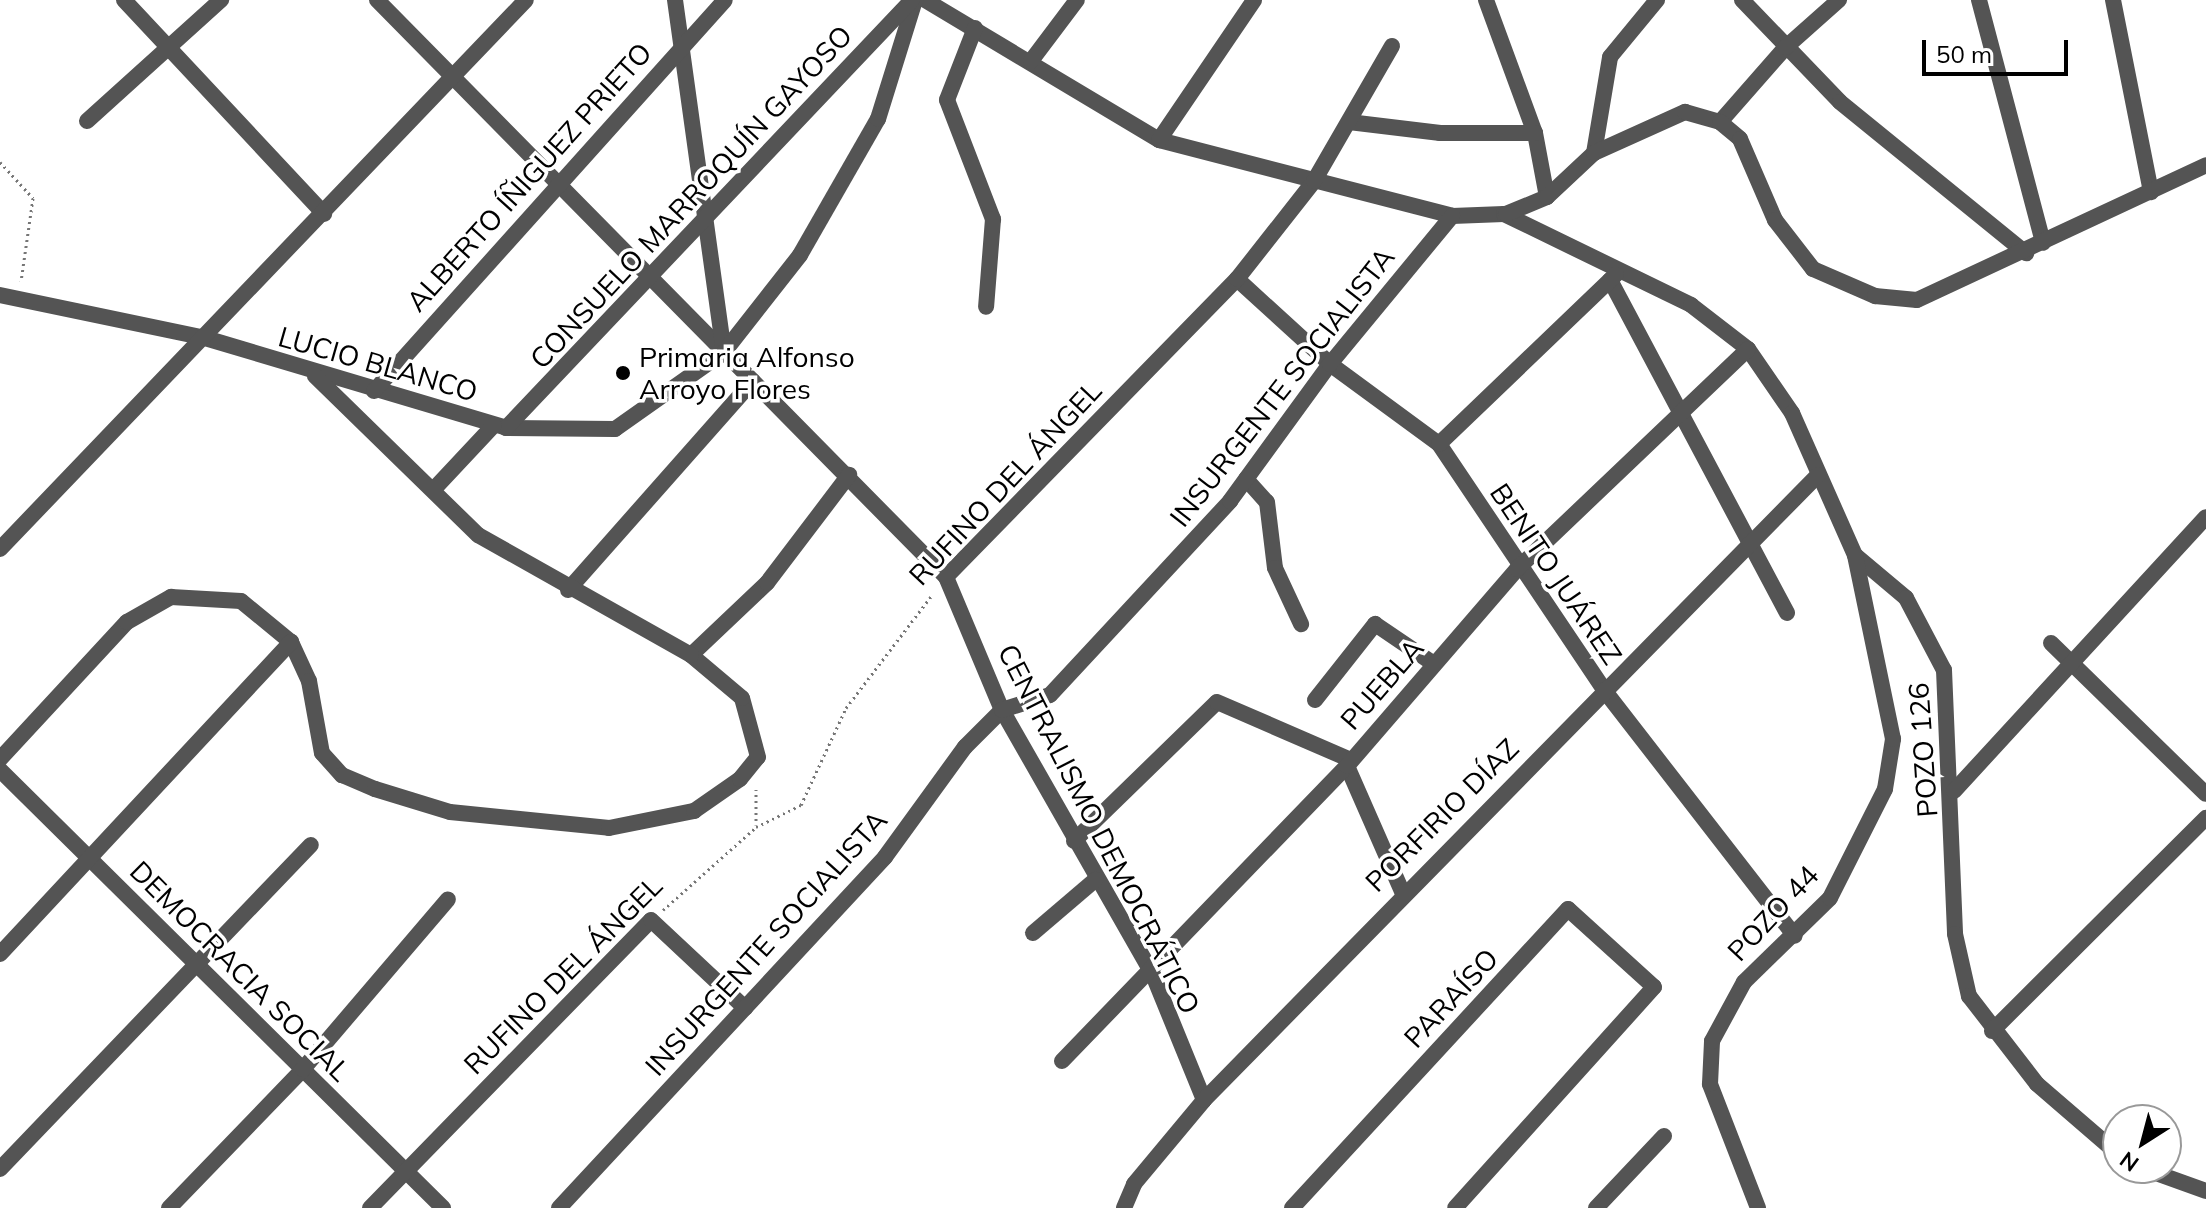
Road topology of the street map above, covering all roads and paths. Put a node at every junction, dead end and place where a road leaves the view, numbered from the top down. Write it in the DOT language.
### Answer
graph roads {
  1 [pos="124,0"];
  2 [pos="221,0"];
  3 [pos="377,0"];
  4 [pos="526,0"];
  5 [pos="675,0"];
  6 [pos="725,0"];
  7 [pos="914,0"];
  8 [pos="925,0"];
  9 [pos="1077,0"];
  10 [pos="1254,0"];
  11 [pos="1486,0"];
  12 [pos="1657,0"];
  13 [pos="1742,0"];
  14 [pos="1979,0"];
  15 [pos="2114,1"];
  16 [pos="1833,2"];
  17 [pos="975,28"];
  18 [pos="1392,46"];
  19 [pos="682,47"];
  20 [pos="1786,47"];
  21 [pos="169,48"];
  22 [pos="1031,61"];
  23 [pos="453,79"];
  24 [pos="87,121"];
  25 [pos="1349,122"];
  26 [pos="1720,122"];
  27 [pos="1535,133"];
  28 [pos="1159,140"];
  29 [pos="1594,153"];
  30 [pos="0,162"];
  31 [pos="2206,165"];
  32 [pos="1314,181"];
  33 [pos="552,185"];
  34 [pos="2151,192"];
  35 [pos="1547,197"];
  36 [pos="324,214"];
  37 [pos="1504,214"];
  38 [pos="1452,216"];
  39 [pos="707,223"];
  40 [pos="2043,243"];
  41 [pos="2026,253"];
  42 [pos="1614,276"];
  43 [pos="1237,279"];
  44 [pos="649,282"];
  45 [pos="0,295"];
  46 [pos="19,297"];
  47 [pos="986,307"];
  48 [pos="205,338"];
  49 [pos="1748,349"];
  50 [pos="724,352"];
  51 [pos="1330,364"];
  52 [pos="315,376"];
  53 [pos="753,381"];
  54 [pos="374,391"];
  55 [pos="1680,411"];
  56 [pos="500,426"];
  57 [pos="1439,444"];
  58 [pos="849,475"];
  59 [pos="1818,475"];
  60 [pos="1246,479"];
  61 [pos="435,488"];
  62 [pos="2206,517"];
  63 [pos="1748,539"];
  64 [pos="0,549"];
  65 [pos="1855,555"];
  66 [pos="1517,569"];
  67 [pos="946,577"];
  68 [pos="568,590"];
  69 [pos="1787,613"];
  70 [pos="1301,624"];
  71 [pos="291,642"];
  72 [pos="2051,643"];
  73 [pos="691,655"];
  74 [pos="2071,662"];
  75 [pos="1434,664"];
  76 [pos="1604,690"];
  77 [pos="1315,700"];
  78 [pos="1002,710"];
  79 [pos="758,757"];
  80 [pos="0,759"];
  81 [pos="1349,763"];
  82 [pos="0,770"];
  83 [pos="1954,791"];
  84 [pos="2206,794"];
  85 [pos="2206,818"];
  86 [pos="756,827"];
  87 [pos="1074,841"];
  88 [pos="311,845"];
  89 [pos="89,857"];
  90 [pos="1095,880"];
  91 [pos="1402,891"];
  92 [pos="448,899"];
  93 [pos="651,920"];
  94 [pos="1033,933"];
  95 [pos="1795,936"];
  96 [pos="0,954"];
  97 [pos="197,965"];
  98 [pos="1153,975"];
  99 [pos="745,1008"];
  100 [pos="1992,1031"];
  101 [pos="1062,1061"];
  102 [pos="303,1069"];
  103 [pos="1204,1100"];
  104 [pos="1664,1136"];
  105 [pos="2102,1140"];
  106 [pos="0,1169"];
  107 [pos="406,1171"];
  108 [pos="2182,1182"];
  109 [pos="2206,1191"];
  110 [pos="169,1208"];
  111 [pos="370,1208"];
  112 [pos="443,1208"];
  113 [pos="559,1208"];
  114 [pos="1124,1208"];
  115 [pos="1292,1208"];
  116 [pos="1455,1208"];
  117 [pos="1596,1208"];
  118 [pos="1758,1208"];
  1 -- 21 [label="street"];
  2 -- 21 [label="street"];
  3 -- 23 [label="street, CENTRALISMO DEMOCRÁTICO"];
  4 -- 23 [label="street"];
  5 -- 19 [label="street"];
  6 -- 19 [label="street, ALBERTO ÍÑIGUEZ PRIETO"];
  7 -- 39 [label="street, CONSUELO MARROQUÍN GAYOSO"];
  7 -- 50 [label="street, LUCIO BLANCO"];
  8 -- 17 [label="street"];
  9 -- 22 [label="street"];
  10 -- 28 [label="street"];
  11 -- 27 [label="street"];
  12 -- 29 [label="street"];
  13 -- 20 [label="street"];
  14 -- 40 [label="street"];
  15 -- 34 [label="street"];
  16 -- 20 [label="street"];
  17 -- 22 [label="street"];
  17 -- 47 [label="street"];
  18 -- 25 [label="street, RUFINO DEL ÁNGEL"];
  19 -- 33 [label="street, ALBERTO ÍÑIGUEZ PRIETO"];
  19 -- 39 [label="street"];
  20 -- 26 [label="street"];
  20 -- 41 [label="street"];
  21 -- 24 [label="street"];
  21 -- 36 [label="street"];
  22 -- 28 [label="street"];
  23 -- 33 [label="street, CENTRALISMO DEMOCRÁTICO"];
  23 -- 36 [label="street"];
  25 -- 27 [label="street"];
  25 -- 32 [label="street, RUFINO DEL ÁNGEL"];
  26 -- 29 [label="street"];
  26 -- 41 [label="street"];
  27 -- 35 [label="street"];
  28 -- 32 [label="street"];
  29 -- 35 [label="street"];
  30 -- 46 [label="path"];
  31 -- 34 [label="street"];
  32 -- 38 [label="street"];
  32 -- 43 [label="street, RUFINO DEL ÁNGEL"];
  33 -- 44 [label="street, CENTRALISMO DEMOCRÁTICO"];
  33 -- 54 [label="street, ALBERTO ÍÑIGUEZ PRIETO"];
  34 -- 40 [label="street"];
  35 -- 37 [label="street"];
  36 -- 48 [label="street"];
  37 -- 38 [label="street"];
  37 -- 42 [label="street, POZO 126"];
  38 -- 51 [label="street, INSURGENTE SOCIALISTA"];
  39 -- 44 [label="street, CONSUELO MARROQUÍN GAYOSO"];
  39 -- 50 [label="street"];
  40 -- 41 [label="street"];
  42 -- 49 [label="street, POZO 126"];
  42 -- 55 [label="street"];
  42 -- 57 [label="street"];
  43 -- 51 [label="street, BENITO JUÁREZ"];
  43 -- 67 [label="street, RUFINO DEL ÁNGEL"];
  44 -- 50 [label="street, CENTRALISMO DEMOCRÁTICO"];
  44 -- 56 [label="street, CONSUELO MARROQUÍN GAYOSO"];
  45 -- 46 [label="street, LUCIO BLANCO"];
  46 -- 48 [label="street, LUCIO BLANCO"];
  48 -- 52 [label="street, LUCIO BLANCO"];
  48 -- 64 [label="street"];
  49 -- 55 [label="street, PUEBLA"];
  49 -- 59 [label="street, POZO 126"];
  50 -- 53 [label="street, CENTRALISMO DEMOCRÁTICO"];
  50 -- 56 [label="street, LUCIO BLANCO"];
  51 -- 57 [label="street, BENITO JUÁREZ"];
  51 -- 60 [label="street, INSURGENTE SOCIALISTA"];
  52 -- 54 [label="street, LUCIO BLANCO"];
  52 -- 61 [label="street"];
  53 -- 58 [label="street, CENTRALISMO DEMOCRÁTICO"];
  53 -- 68 [label="street"];
  54 -- 56 [label="street, LUCIO BLANCO"];
  55 -- 63 [label="street"];
  55 -- 66 [label="street, PUEBLA"];
  56 -- 61 [label="street, CONSUELO MARROQUÍN GAYOSO"];
  57 -- 66 [label="street, BENITO JUÁREZ"];
  58 -- 67 [label="street, CENTRALISMO DEMOCRÁTICO"];
  58 -- 73 [label="street"];
  59 -- 63 [label="street, PORFIRIO DÍAZ"];
  59 -- 65 [label="street, POZO 126"];
  60 -- 70 [label="street"];
  60 -- 78 [label="street, INSURGENTE SOCIALISTA"];
  61 -- 68 [label="street"];
  62 -- 74 [label="street"];
  63 -- 69 [label="street"];
  63 -- 76 [label="street, PORFIRIO DÍAZ"];
  65 -- 83 [label="street, POZO 126"];
  65 -- 95 [label="street, POZO 44"];
  66 -- 75 [label="street, PUEBLA"];
  66 -- 76 [label="street, BENITO JUÁREZ"];
  67 -- 78 [label="street, CENTRALISMO DEMOCRÁTICO"];
  67 -- 86 [label="path, RUFINO DEL ÁNGEL"];
  68 -- 73 [label="street"];
  71 -- 79 [label="street"];
  71 -- 80 [label="street"];
  71 -- 89 [label="street"];
  72 -- 74 [label="street"];
  73 -- 79 [label="street"];
  74 -- 83 [label="street"];
  74 -- 84 [label="street"];
  75 -- 77 [label="street"];
  75 -- 81 [label="street, PUEBLA"];
  76 -- 91 [label="street, PORFIRIO DÍAZ"];
  76 -- 95 [label="street, BENITO JUÁREZ"];
  78 -- 87 [label="street, CENTRALISMO DEMOCRÁTICO"];
  78 -- 99 [label="street, INSURGENTE SOCIALISTA"];
  79 -- 86 [label="path"];
  81 -- 87 [label="street"];
  81 -- 91 [label="street"];
  81 -- 98 [label="street, PUEBLA"];
  82 -- 89 [label="street, DEMOCRACIA SOCIAL"];
  83 -- 100 [label="street, POZO 126"];
  85 -- 100 [label="street"];
  86 -- 93 [label="path, RUFINO DEL ÁNGEL"];
  87 -- 90 [label="street, CENTRALISMO DEMOCRÁTICO"];
  88 -- 97 [label="street"];
  89 -- 96 [label="street"];
  89 -- 97 [label="street, DEMOCRACIA SOCIAL"];
  90 -- 94 [label="street"];
  90 -- 98 [label="street, CENTRALISMO DEMOCRÁTICO"];
  91 -- 103 [label="street, PORFIRIO DÍAZ"];
  92 -- 102 [label="street"];
  93 -- 99 [label="street"];
  93 -- 107 [label="street, RUFINO DEL ÁNGEL"];
  95 -- 118 [label="street, POZO 44"];
  97 -- 102 [label="street, DEMOCRACIA SOCIAL"];
  97 -- 106 [label="street"];
  98 -- 101 [label="street, PUEBLA"];
  98 -- 103 [label="street, CENTRALISMO DEMOCRÁTICO"];
  99 -- 113 [label="street, INSURGENTE SOCIALISTA"];
  100 -- 105 [label="street, POZO 126"];
  102 -- 107 [label="street, DEMOCRACIA SOCIAL"];
  102 -- 110 [label="street"];
  103 -- 114 [label="street, PORFIRIO DÍAZ"];
  104 -- 117 [label="street"];
  107 -- 111 [label="street, RUFINO DEL ÁNGEL"];
  107 -- 112 [label="street, DEMOCRACIA SOCIAL"];
  108 -- 109 [label="street"];
  115 -- 116 [label="street, PARAÍSO"];
}
